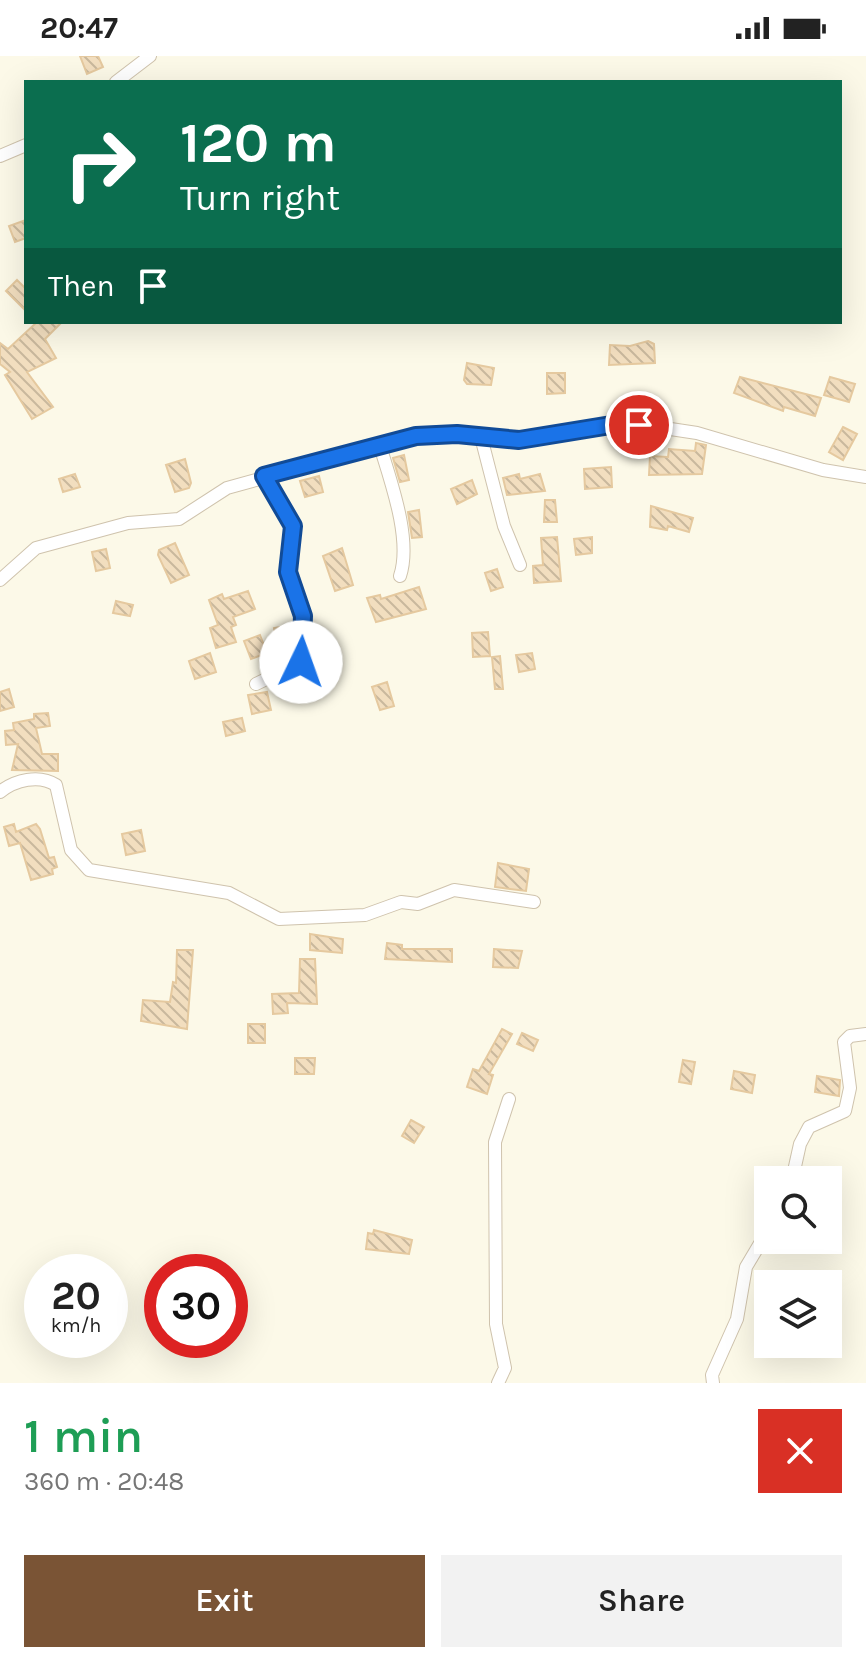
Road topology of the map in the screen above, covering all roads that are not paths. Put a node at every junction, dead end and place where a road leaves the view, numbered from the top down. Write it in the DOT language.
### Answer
graph roads {
  1 [pos="150,56"];
  2 [pos="119,80"];
  3 [pos="24,146"];
  4 [pos="0,156"];
  5 [pos="481,437"];
  6 [pos="380,446"];
  7 [pos="264,476"];
  8 [pos="866,477"];
  9 [pos="520,565"];
  10 [pos="400,576"];
  11 [pos="0,580"];
  12 [pos="256,684"];
  13 [pos="0,792"];
  14 [pos="534,902"];
  15 [pos="866,1034"];
  16 [pos="509,1099"];
  17 [pos="795,1166"];
  18 [pos="754,1254"];
  19 [pos="498,1383"];
  20 [pos="713,1383"];
  1 -- 2 [label="street"];
  3 -- 4 [label="street"];
  5 -- 6 [label="street"];
  5 -- 8 [label="street"];
  5 -- 9 [label="street"];
  6 -- 7 [label="street"];
  6 -- 10 [label="street"];
  7 -- 11 [label="street"];
  7 -- 12 [label="street"];
  13 -- 14 [label="street"];
  15 -- 17 [label="street"];
  16 -- 19 [label="street"];
  18 -- 20 [label="street"];
}
